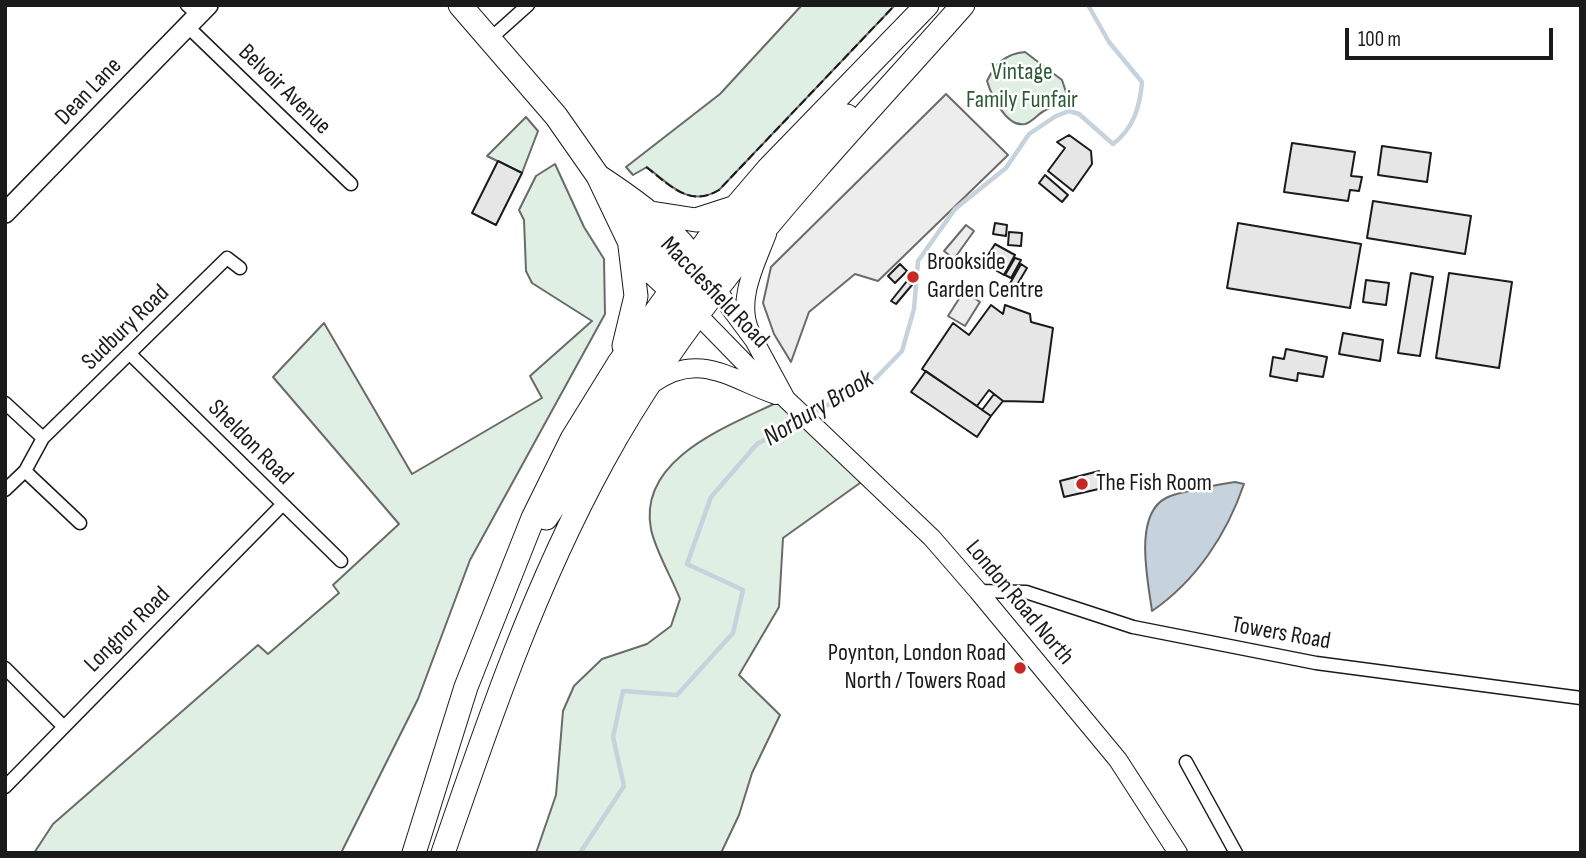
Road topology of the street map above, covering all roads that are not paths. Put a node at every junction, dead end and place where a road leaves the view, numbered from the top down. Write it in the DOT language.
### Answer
graph roads {
  1 [pos="460,5"];
  2 [pos="528,5"];
  3 [pos="927,5"];
  4 [pos="963,5"];
  5 [pos="195,13"];
  6 [pos="490,39"];
  7 [pos="919,55"];
  8 [pos="604,180"];
  9 [pos="351,184"];
  10 [pos="736,206"];
  11 [pos="648,212"];
  12 [pos="5,213"];
  13 [pos="771,221"];
  14 [pos="630,243"];
  15 [pos="240,268"];
  16 [pos="694,288"];
  17 [pos="754,340"];
  18 [pos="130,354"];
  19 [pos="619,363"];
  20 [pos="651,385"];
  21 [pos="785,400"];
  22 [pos="5,402"];
  23 [pos="43,438"];
  24 [pos="25,471"];
  25 [pos="5,490"];
  26 [pos="282,504"];
  27 [pos="80,523"];
  28 [pos="517,558"];
  29 [pos="341,561"];
  30 [pos="978,591"];
  31 [pos="5,668"];
  32 [pos="1581,698"];
  33 [pos="63,726"];
  34 [pos="1186,762"];
  35 [pos="5,787"];
  36 [pos="414,853"];
  37 [pos="443,853"];
  38 [pos="1178,853"];
  39 [pos="1236,853"];
  1 -- 6 [label="highway, Macclesfield Road"];
  2 -- 6 [label="street"];
  3 -- 10 [label="highway"];
  4 -- 7 [label="highway"];
  5 -- 9 [label="street, Belvoir Avenue"];
  5 -- 12 [label="main road, Dean Lane"];
  6 -- 8 [label="highway, Macclesfield Road"];
  7 -- 13 [label="highway"];
  7 -- 16 [label="highway"];
  8 -- 11 [label="highway, Macclesfield Road"];
  8 -- 14 [label="highway, Macclesfield Road"];
  8 -- 16 [label="highway"];
  10 -- 11 [label="highway"];
  10 -- 16 [label="highway"];
  11 -- 16 [label="highway, Macclesfield Road"];
  13 -- 16 [label="highway"];
  13 -- 17 [label="main road"];
  14 -- 16 [label="highway, Macclesfield Road"];
  14 -- 19 [label="highway"];
  15 -- 18 [label="street, Sudbury Road"];
  16 -- 17 [label="main road, Macclesfield Road"];
  16 -- 19 [label="highway"];
  16 -- 20 [label="highway"];
  16 -- 21 [label="main road, Macclesfield Road"];
  16 -- 28 [label="highway"];
  17 -- 21 [label="main road, Macclesfield Road"];
  18 -- 23 [label="street, Sudbury Road"];
  18 -- 26 [label="street, Sheldon Road"];
  19 -- 28 [label="highway"];
  20 -- 21 [label="main road"];
  20 -- 37 [label="highway"];
  21 -- 30 [label="main road, London Road North"];
  22 -- 23 [label="street"];
  23 -- 24 [label="street, Sudbury Road"];
  24 -- 25 [label="street, Sudbury Road"];
  24 -- 27 [label="street"];
  26 -- 29 [label="street, Sheldon Road"];
  26 -- 33 [label="street, Longnor Road"];
  28 -- 36 [label="highway"];
  30 -- 32 [label="street, Towers Road"];
  30 -- 38 [label="main road, London Road North"];
  31 -- 33 [label="street"];
  33 -- 35 [label="street, Longnor Road"];
  34 -- 39 [label="street"];
}
